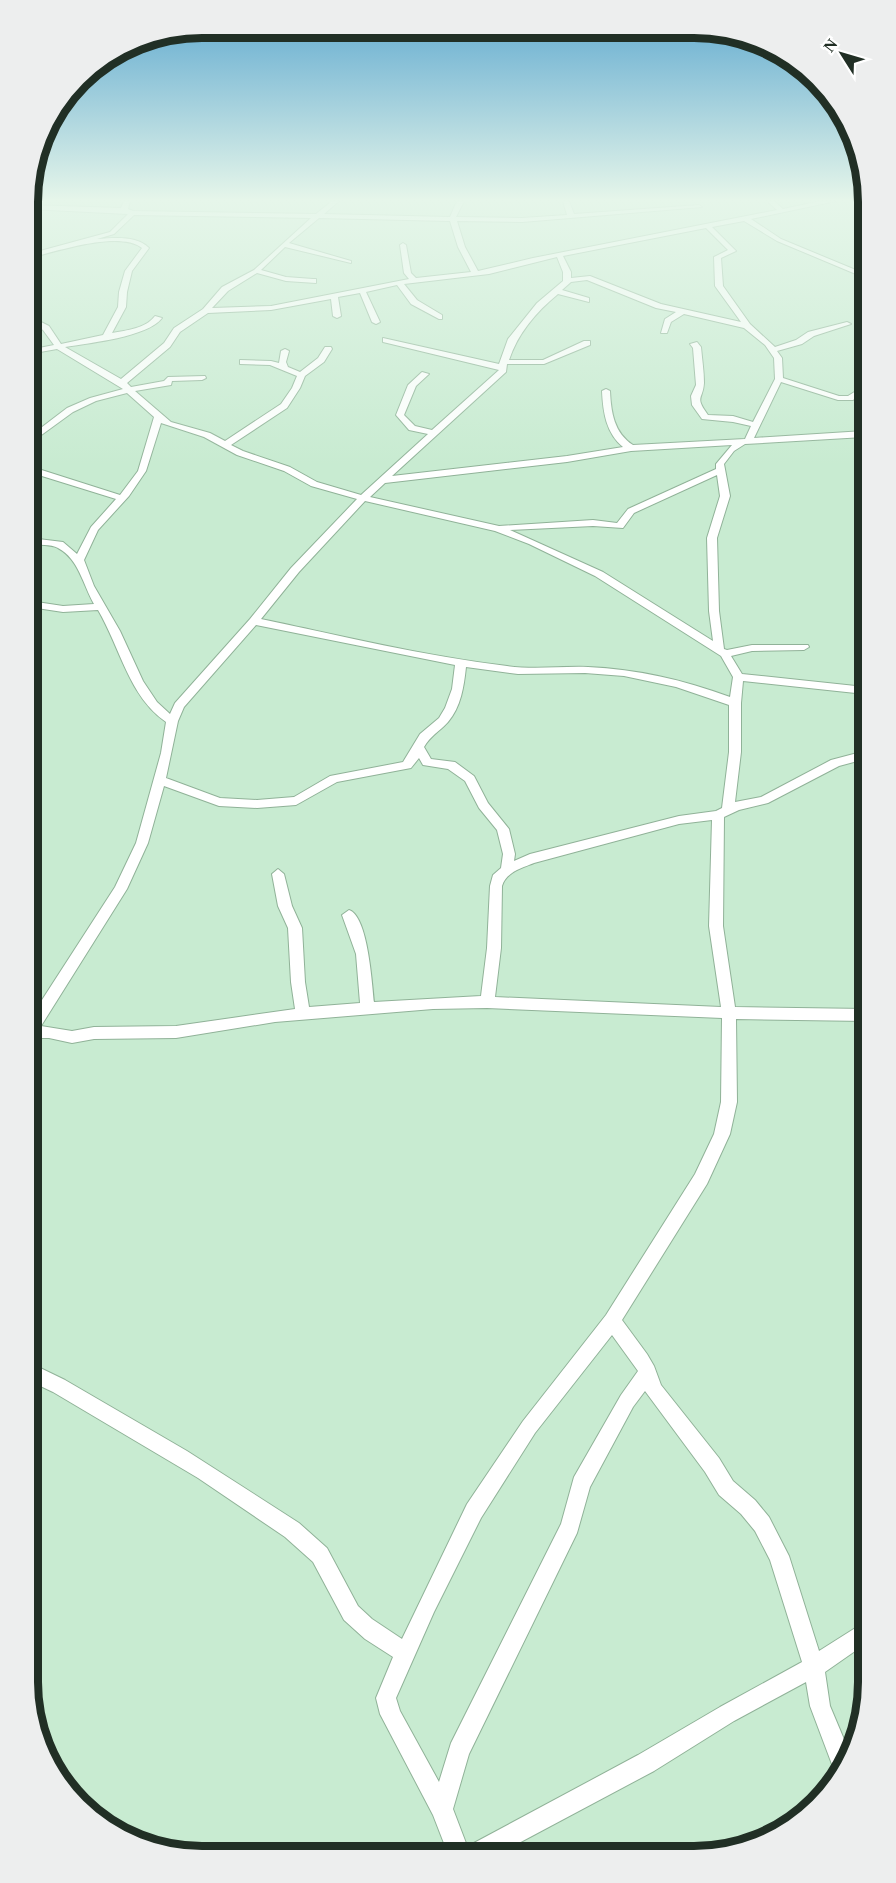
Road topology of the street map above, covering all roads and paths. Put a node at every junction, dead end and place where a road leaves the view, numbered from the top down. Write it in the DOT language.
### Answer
graph roads {
  1 [pos="124,289"];
  2 [pos="225,289"];
  3 [pos="368,289"];
  4 [pos="404,289"];
  5 [pos="558,289"];
  6 [pos="617,289"];
  7 [pos="720,289"];
  8 [pos="362,290"];
  9 [pos="556,291"];
  10 [pos="334,296"];
  11 [pos="586,300"];
  12 [pos="206,311"];
  13 [pos="683,311"];
  14 [pos="337,316"];
  15 [pos="439,317"];
  16 [pos="158,318"];
  17 [pos="823,320"];
  18 [pos="376,322"];
  19 [pos="38,323"];
  20 [pos="847,324"];
  21 [pos="747,327"];
  22 [pos="664,331"];
  23 [pos="820,331"];
  24 [pos="106,336"];
  25 [pos="386,340"];
  26 [pos="586,343"];
  27 [pos="694,344"];
  28 [pos="59,347"];
  29 [pos="328,349"];
  30 [pos="38,350"];
  31 [pos="773,350"];
  32 [pos="285,351"];
  33 [pos="243,362"];
  34 [pos="503,364"];
  35 [pos="285,366"];
  36 [pos="425,374"];
  37 [pos="301,375"];
  38 [pos="202,378"];
  39 [pos="779,379"];
  40 [pos="125,386"];
  41 [pos="606,391"];
  42 [pos="858,392"];
  43 [pos="158,417"];
  44 [pos="756,425"];
  45 [pos="433,433"];
  46 [pos="38,434"];
  47 [pos="858,434"];
  48 [pos="745,441"];
  49 [pos="225,445"];
  50 [pos="631,448"];
  51 [pos="721,470"];
  52 [pos="38,472"];
  53 [pos="384,480"];
  54 [pos="122,498"];
  55 [pos="363,498"];
  56 [pos="498,529"];
  57 [pos="38,542"];
  58 [pos="79,560"];
  59 [pos="38,605"];
  60 [pos="100,607"];
  61 [pos="254,621"];
  62 [pos="804,647"];
  63 [pos="722,652"];
  64 [pos="461,663"];
  65 [pos="738,677"];
  66 [pos="858,690"];
  67 [pos="735,703"];
  68 [pos="172,721"];
  69 [pos="418,746"];
  70 [pos="858,757"];
  71 [pos="160,780"];
  72 [pos="723,812"];
  73 [pos="507,870"];
  74 [pos="278,874"];
  75 [pos="349,915"];
  76 [pos="487,1002"];
  77 [pos="367,1009"];
  78 [pos="729,1013"];
  79 [pos="303,1014"];
  80 [pos="858,1015"];
  81 [pos="38,1019"];
  82 [pos="38,1031"];
  83 [pos="612,1321"];
  84 [pos="648,1372"];
  85 [pos="38,1376"];
  86 [pos="858,1637"];
  87 [pos="405,1653"];
  88 [pos="814,1667"];
  89 [pos="840,1757"];
  90 [pos="442,1809"];
  91 [pos="456,1846"];
  92 [pos="491,1846"];
  1 -- 24 [label="street"];
  2 -- 12 [label="street"];
  3 -- 8 [label="street"];
  4 -- 15 [label="street"];
  5 -- 9 [label="street"];
  6 -- 13 [label="street"];
  7 -- 21 [label="street"];
  8 -- 10 [label="street"];
  8 -- 18 [label="street"];
  9 -- 11 [label="street"];
  9 -- 34 [label="street"];
  10 -- 12 [label="street"];
  10 -- 14 [label="street"];
  12 -- 40 [label="street"];
  13 -- 21 [label="street"];
  13 -- 22 [label="street"];
  16 -- 24 [label="street"];
  17 -- 23 [label="street"];
  19 -- 28 [label="street"];
  20 -- 23 [label="street"];
  21 -- 31 [label="street"];
  23 -- 31 [label="street"];
  24 -- 28 [label="street"];
  25 -- 34 [label="street"];
  26 -- 34 [label="street"];
  27 -- 44 [label="street"];
  28 -- 30 [label="street"];
  28 -- 40 [label="street"];
  29 -- 37 [label="street"];
  31 -- 39 [label="street"];
  32 -- 35 [label="street"];
  33 -- 35 [label="street"];
  34 -- 45 [label="street"];
  35 -- 37 [label="street"];
  36 -- 45 [label="street"];
  37 -- 49 [label="street"];
  38 -- 40 [label="street"];
  39 -- 42 [label="street"];
  39 -- 44 [label="street"];
  40 -- 43 [label="street"];
  40 -- 46 [label="street"];
  41 -- 50 [label="street"];
  43 -- 49 [label="street"];
  43 -- 54 [label="street"];
  44 -- 48 [label="street"];
  45 -- 53 [label="street"];
  47 -- 48 [label="street"];
  48 -- 50 [label="street"];
  48 -- 51 [label="street"];
  49 -- 55 [label="street"];
  50 -- 53 [label="street"];
  51 -- 56 [label="street"];
  51 -- 63 [label="street"];
  52 -- 54 [label="street"];
  53 -- 55 [label="street"];
  54 -- 58 [label="street"];
  55 -- 56 [label="street"];
  55 -- 61 [label="street"];
  56 -- 63 [label="street"];
  57 -- 58 [label="street"];
  58 -- 60 [label="street"];
  59 -- 60 [label="street"];
  60 -- 68 [label="street"];
  61 -- 64 [label="street"];
  61 -- 68 [label="street"];
  62 -- 63 [label="street"];
  63 -- 65 [label="street"];
  64 -- 67 [label="street"];
  64 -- 69 [label="street"];
  65 -- 66 [label="street"];
  65 -- 67 [label="street"];
  67 -- 72 [label="street"];
  68 -- 71 [label="street"];
  69 -- 71 [label="street"];
  69 -- 73 [label="street"];
  70 -- 72 [label="street"];
  71 -- 81 [label="street"];
  72 -- 73 [label="street"];
  72 -- 78 [label="street"];
  73 -- 76 [label="street"];
  74 -- 79 [label="street"];
  75 -- 77 [label="street"];
  76 -- 77 [label="street"];
  76 -- 78 [label="street"];
  77 -- 79 [label="street"];
  78 -- 80 [label="street"];
  78 -- 83 [label="street"];
  79 -- 82 [label="street"];
  83 -- 84 [label="street"];
  83 -- 87 [label="street"];
  84 -- 88 [label="street"];
  84 -- 90 [label="street"];
  85 -- 87 [label="street"];
  86 -- 88 [label="street"];
  87 -- 90 [label="street"];
  88 -- 89 [label="street"];
  88 -- 92 [label="street"];
  90 -- 91 [label="street"];
}
